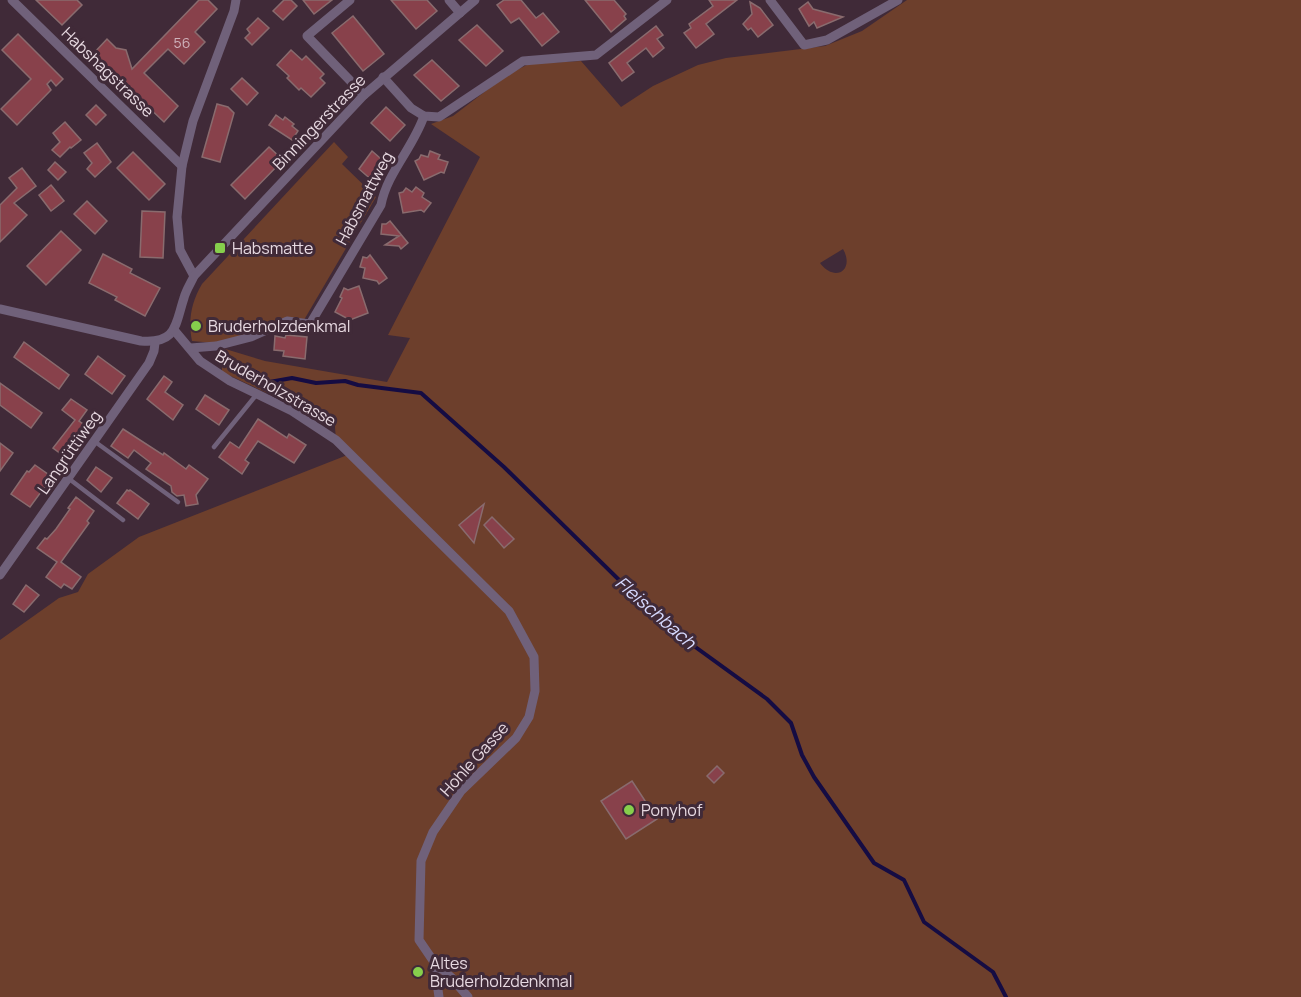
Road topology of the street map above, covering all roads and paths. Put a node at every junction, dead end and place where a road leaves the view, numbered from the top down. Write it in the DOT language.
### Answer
graph roads {
  1 [pos="12,0"];
  2 [pos="236,0"];
  3 [pos="350,0"];
  4 [pos="450,0"];
  5 [pos="475,0"];
  6 [pos="667,0"];
  7 [pos="770,0"];
  8 [pos="898,0"];
  9 [pos="460,13"];
  10 [pos="383,77"];
  11 [pos="364,95"];
  12 [pos="424,117"];
  13 [pos="182,166"];
  14 [pos="194,276"];
  15 [pos="0,309"];
  16 [pos="174,330"];
  17 [pos="155,343"];
  18 [pos="191,348"];
  19 [pos="257,394"];
  20 [pos="94,441"];
  21 [pos="214,447"];
  22 [pos="68,478"];
  23 [pos="178,502"];
  24 [pos="123,520"];
  25 [pos="0,576"];
  26 [pos="509,611"];
  27 [pos="434,962"];
  28 [pos="439,997"];
  29 [pos="468,997"];
  1 -- 13 [label="street, Habshagstrasse"];
  2 -- 13 [label="street"];
  3 -- 11 [label="street"];
  4 -- 9 [label="street"];
  5 -- 9 [label="street, Binningerstrasse"];
  6 -- 12 [label="street"];
  7 -- 8 [label="street"];
  9 -- 10 [label="street, Binningerstrasse"];
  10 -- 11 [label="street, Binningerstrasse"];
  10 -- 12 [label="street"];
  11 -- 14 [label="street, Binningerstrasse"];
  12 -- 18 [label="street, Habsmattweg"];
  13 -- 14 [label="street"];
  14 -- 16 [label="street"];
  15 -- 17 [label="street"];
  16 -- 17 [label="street"];
  16 -- 18 [label="street, Bruderholzstrasse"];
  17 -- 20 [label="street, Langrüttiweg"];
  18 -- 19 [label="street, Bruderholzstrasse"];
  19 -- 21 [label="lane"];
  19 -- 26 [label="street, Bruderholzstrasse"];
  20 -- 22 [label="street, Langrüttiweg"];
  20 -- 23 [label="lane"];
  22 -- 24 [label="lane"];
  22 -- 25 [label="street, Langrüttiweg"];
  26 -- 27 [label="street, Hohle Gasse"];
  27 -- 28 [label="street, Hohle Gasse"];
  27 -- 29 [label="street"];
}
